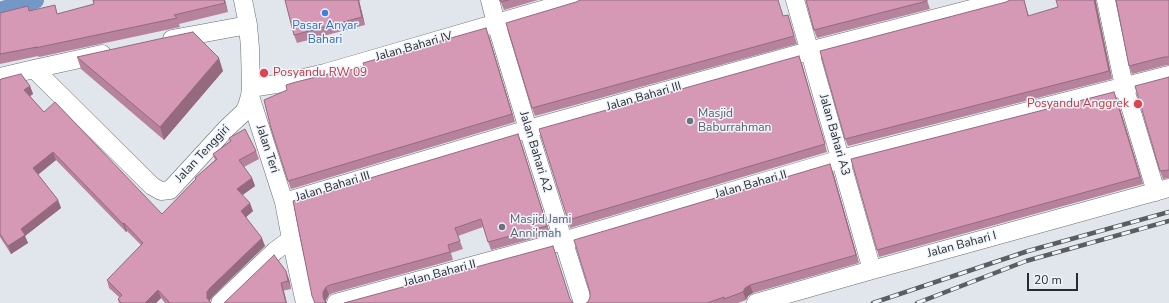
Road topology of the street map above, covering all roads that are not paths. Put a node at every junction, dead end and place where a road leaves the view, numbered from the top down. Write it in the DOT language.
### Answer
graph roads {
  1 [pos="243,0"];
  2 [pos="490,0"];
  3 [pos="576,0"];
  4 [pos="795,0"];
  5 [pos="1006,0"];
  6 [pos="1106,0"];
  7 [pos="496,23"];
  8 [pos="248,25"];
  9 [pos="153,42"];
  10 [pos="116,51"];
  11 [pos="809,51"];
  12 [pos="34,68"];
  13 [pos="1169,75"];
  14 [pos="0,77"];
  15 [pos="1124,86"];
  16 [pos="250,92"];
  17 [pos="528,129"];
  18 [pos="841,159"];
  19 [pos="1163,190"];
  20 [pos="284,202"];
  21 [pos="291,239"];
  22 [pos="563,240"];
  23 [pos="872,270"];
  24 [pos="220,303"];
  25 [pos="305,303"];
  26 [pos="336,303"];
  27 [pos="583,303"];
  28 [pos="756,303"];
  1 -- 8 [label="street, Jalan Tenggiri"];
  2 -- 7 [label="street, Jalan Bahari A2"];
  3 -- 7 [label="street, Jalan Bahari IV"];
  4 -- 11 [label="street, Jalan Bahari A3"];
  5 -- 11 [label="street, Jalan Bahari III"];
  6 -- 15 [label="street"];
  7 -- 16 [label="street, Jalan Bahari IV"];
  7 -- 17 [label="street, Jalan Bahari A2"];
  8 -- 9 [label="street"];
  8 -- 16 [label="street, Jalan Tenggiri"];
  10 -- 12 [label="street"];
  11 -- 17 [label="street, Jalan Bahari III"];
  11 -- 18 [label="street, Jalan Bahari A3"];
  12 -- 14 [label="street"];
  12 -- 16 [label="street, Jalan Tenggiri"];
  13 -- 15 [label="street, Jalan Bahari II"];
  15 -- 18 [label="street, Jalan Bahari II"];
  15 -- 19 [label="street"];
  16 -- 20 [label="street, Jalan Teri"];
  17 -- 20 [label="street, Jalan Bahari III"];
  17 -- 22 [label="street, Jalan Bahari A2"];
  18 -- 22 [label="street, Jalan Bahari II"];
  18 -- 23 [label="street, Jalan Bahari A3"];
  19 -- 23 [label="street, Jalan Bahari I"];
  20 -- 21 [label="street, Jalan Teri"];
  21 -- 24 [label="street"];
  21 -- 25 [label="street, Jalan Teri"];
  22 -- 26 [label="street, Jalan Bahari II"];
  22 -- 27 [label="street, Jalan Bahari A2"];
  23 -- 28 [label="street, Jalan Bahari I"];
}
